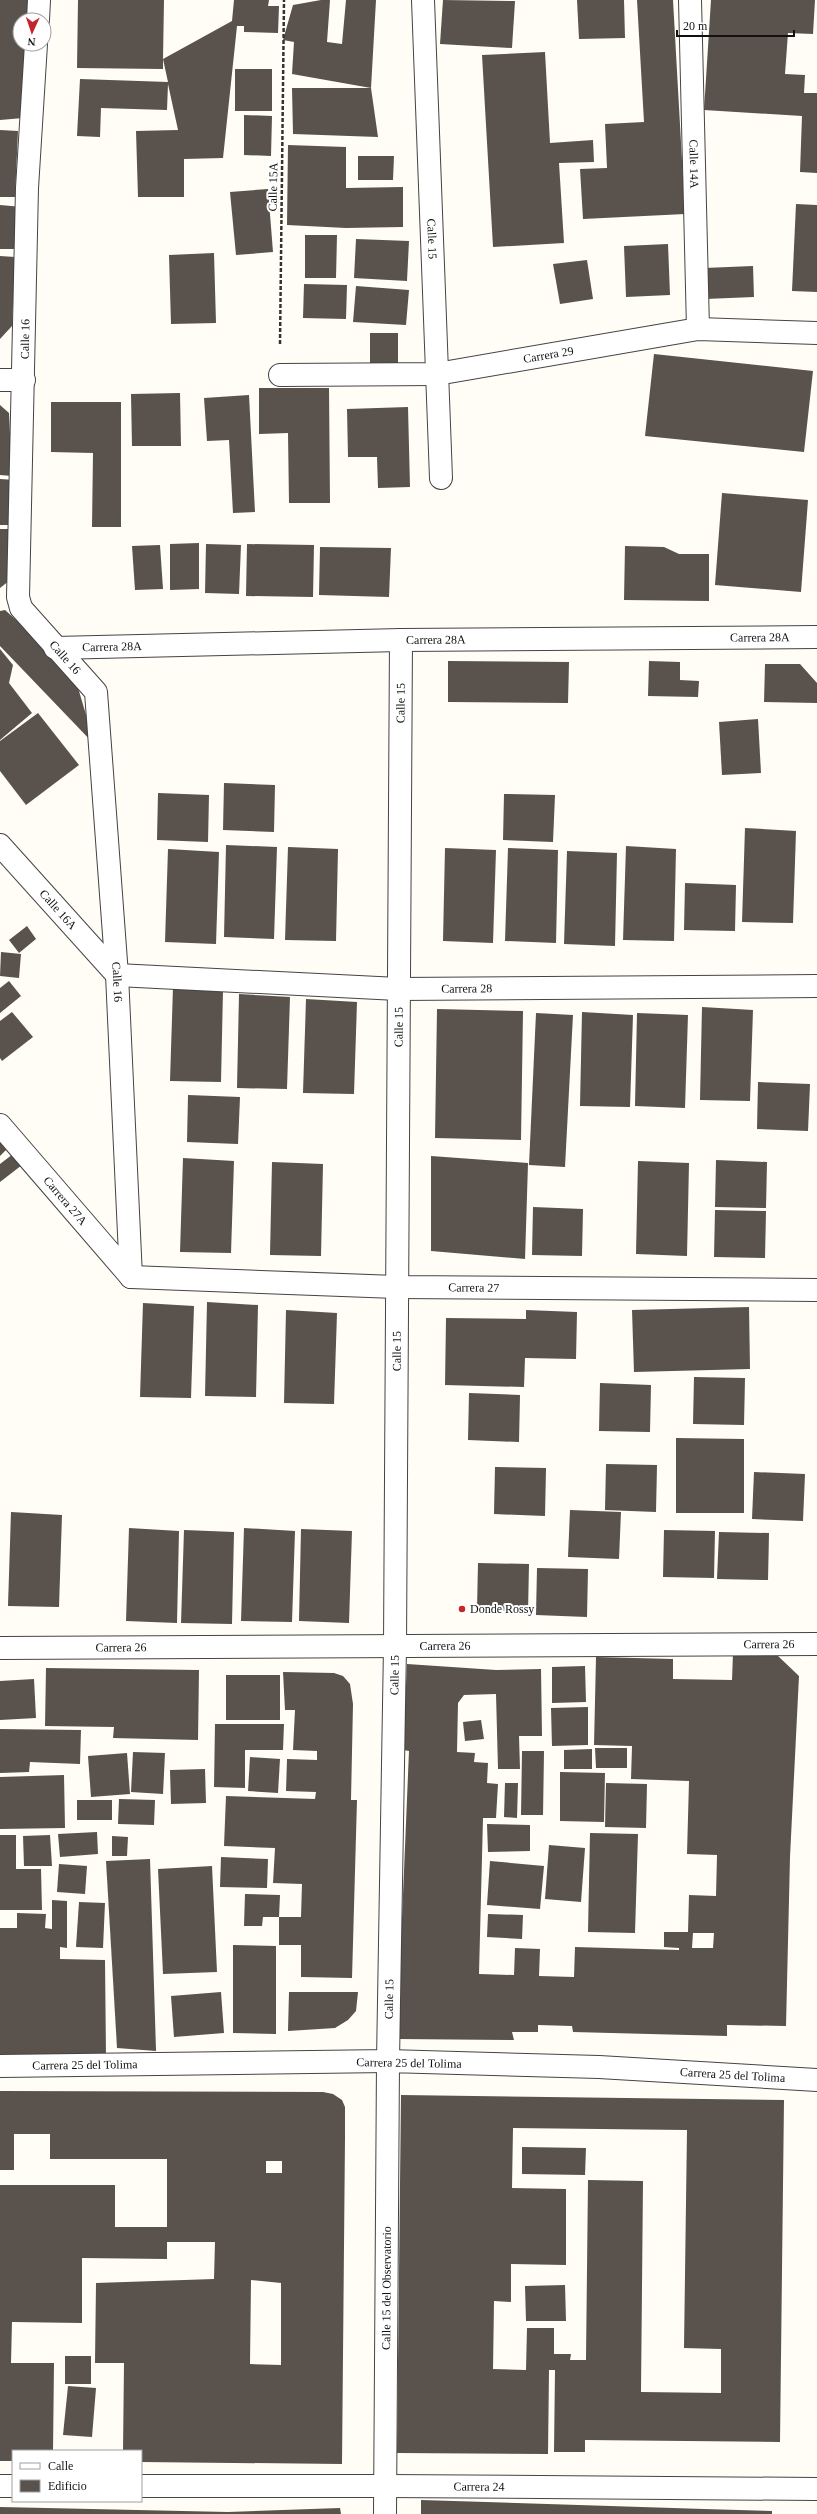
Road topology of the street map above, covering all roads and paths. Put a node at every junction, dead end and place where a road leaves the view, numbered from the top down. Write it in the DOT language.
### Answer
graph roads {
  1 [pos="39,0"];
  2 [pos="284,0"];
  3 [pos="423,0"];
  4 [pos="690,0"];
  5 [pos="38,12"];
  6 [pos="36,52"];
  7 [pos="698,329"];
  8 [pos="817,333"];
  9 [pos="437,374"];
  10 [pos="280,375"];
  11 [pos="0,380"];
  12 [pos="24,380"];
  13 [pos="441,478"];
  14 [pos="817,637"];
  15 [pos="401,640"];
  16 [pos="55,648"];
  17 [pos="0,845"];
  18 [pos="117,975"];
  19 [pos="817,986"];
  20 [pos="398,989"];
  21 [pos="0,1125"];
  22 [pos="131,1277"];
  23 [pos="396,1287"];
  24 [pos="817,1290"];
  25 [pos="817,1644"];
  26 [pos="395,1646"];
  27 [pos="0,1648"];
  28 [pos="388,2061"];
  29 [pos="0,2066"];
  30 [pos="817,2080"];
  31 [pos="0,2486"];
  32 [pos="12,2486"];
  33 [pos="142,2486"];
  34 [pos="386,2486"];
  35 [pos="817,2489"];
  36 [pos="385,2514"];
  1 -- 5 [label="street"];
  2 -- 10 [label="path, Calle 15A"];
  3 -- 9 [label="street, Calle 15"];
  4 -- 7 [label="street, Calle 14A"];
  6 -- 12 [label="street, Calle 16"];
  7 -- 8 [label="street, Carrera 29"];
  7 -- 9 [label="street, Carrera 29"];
  9 -- 10 [label="street, Carrera 29"];
  9 -- 13 [label="street, Calle 15"];
  11 -- 12 [label="street"];
  12 -- 16 [label="street, Calle 16"];
  14 -- 15 [label="street, Carrera 28A"];
  15 -- 16 [label="street, Carrera 28A"];
  15 -- 20 [label="street, Calle 15"];
  16 -- 18 [label="street, Calle 16"];
  17 -- 18 [label="street, Calle 16A"];
  18 -- 20 [label="street, Carrera 28"];
  18 -- 22 [label="street, Calle 16"];
  19 -- 20 [label="street, Carrera 28"];
  20 -- 23 [label="street, Calle 15"];
  21 -- 22 [label="street, Carrera 27A"];
  22 -- 23 [label="street, Carrera 27"];
  23 -- 24 [label="street, Carrera 27"];
  23 -- 26 [label="street, Calle 15"];
  25 -- 26 [label="street, Carrera 26"];
  26 -- 27 [label="street, Carrera 26"];
  26 -- 28 [label="street, Calle 15"];
  28 -- 29 [label="street, Carrera 25 del Tolima"];
  28 -- 30 [label="street, Carrera 25 del Tolima"];
  28 -- 34 [label="street, Calle 15 del Observatorio"];
  31 -- 32 [label="street"];
  33 -- 34 [label="street, Carrera 24"];
  34 -- 35 [label="street, Carrera 24"];
  34 -- 36 [label="street, Calle 15 del Observatorio"];
}
